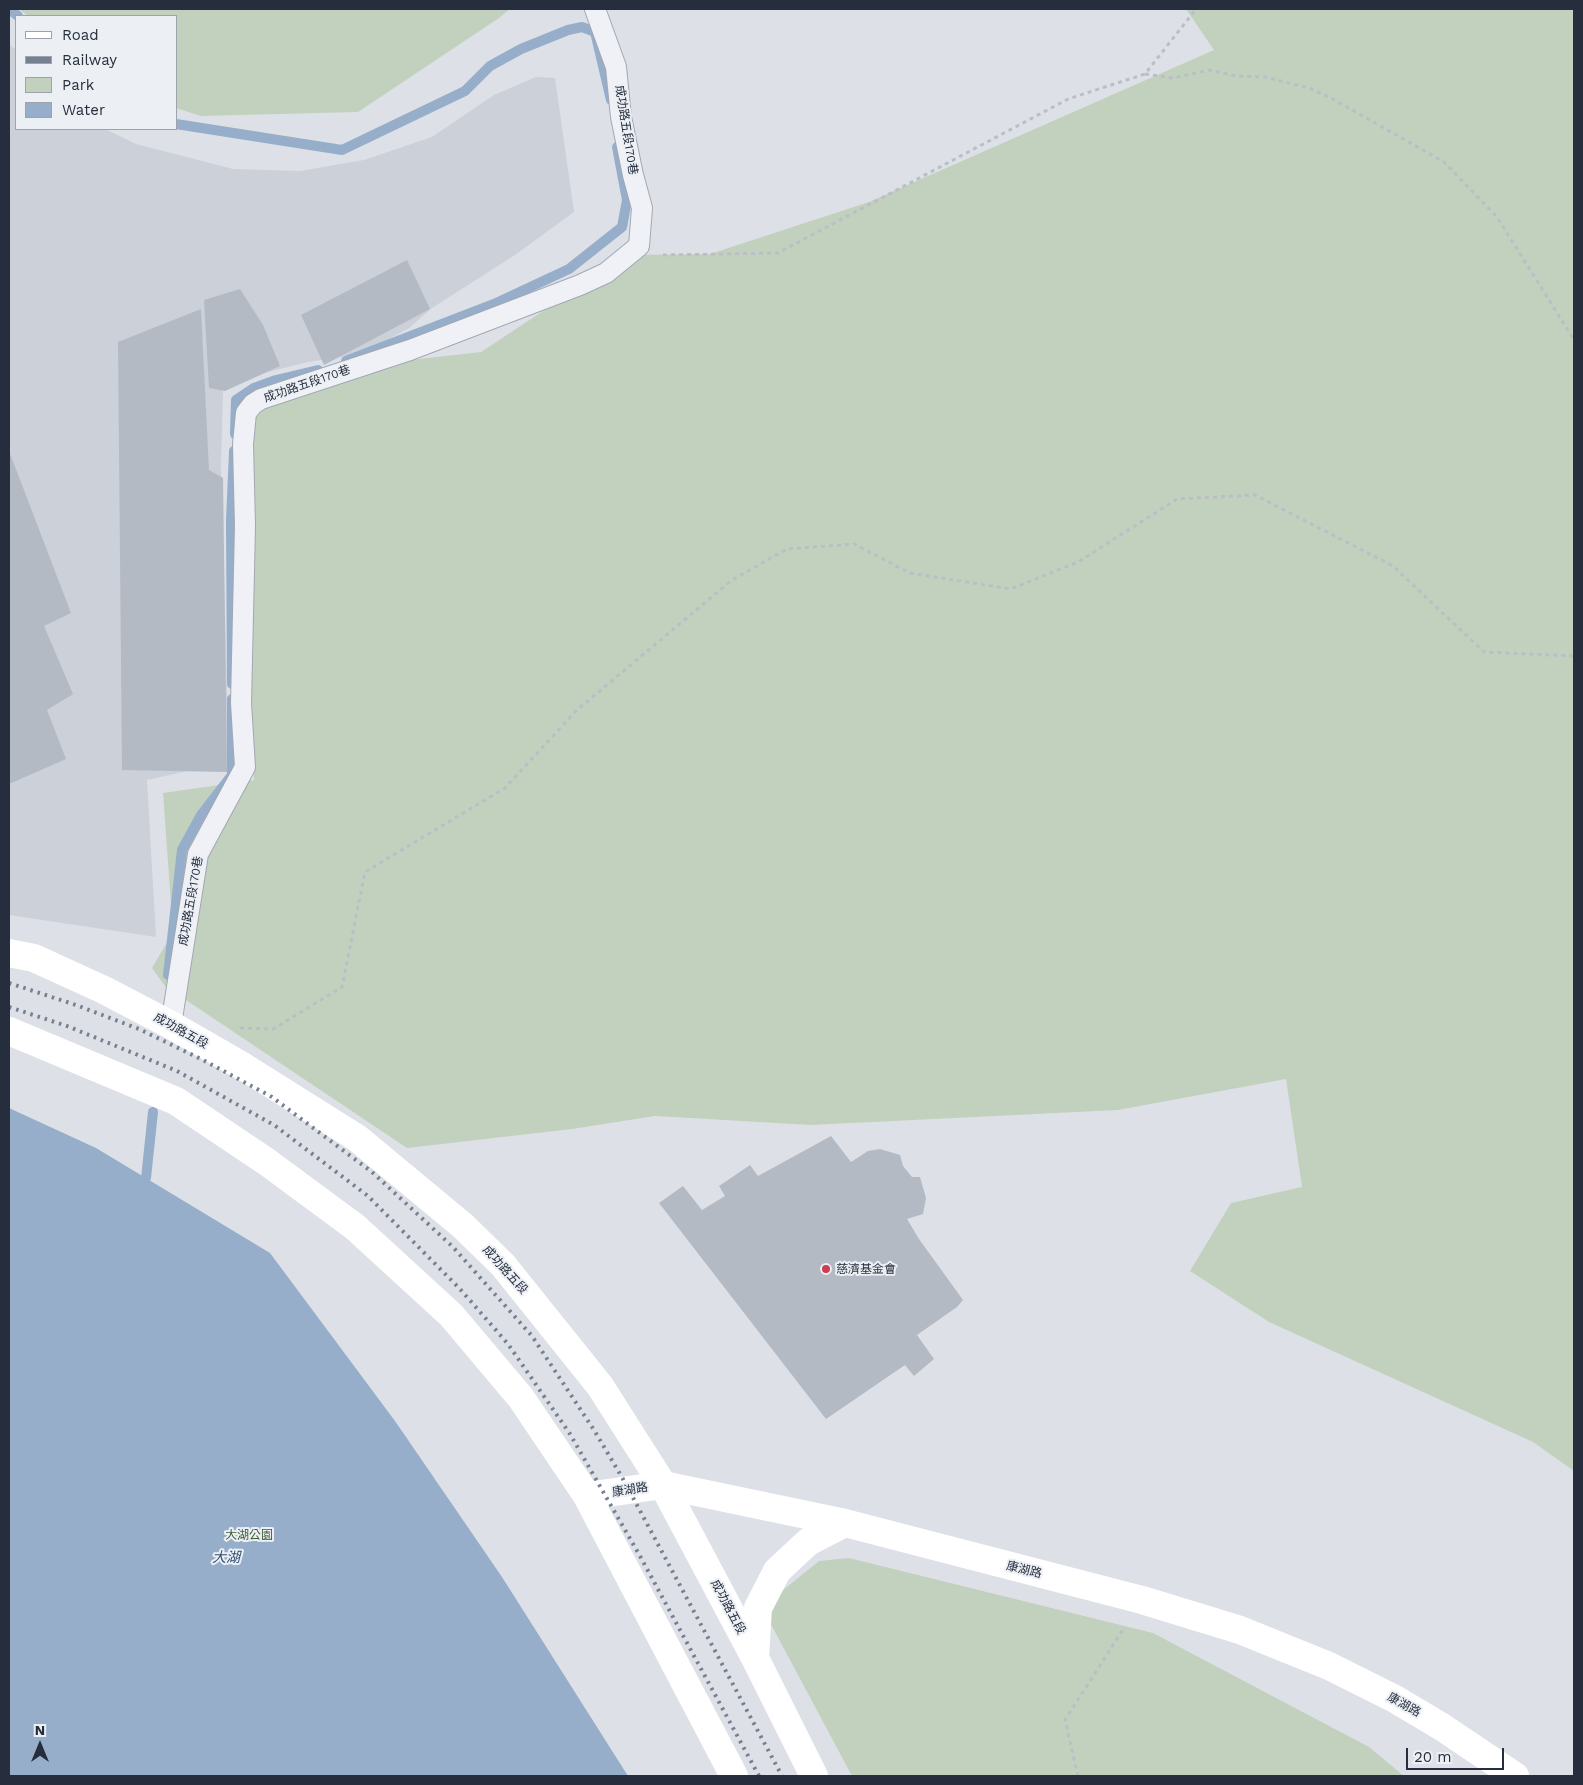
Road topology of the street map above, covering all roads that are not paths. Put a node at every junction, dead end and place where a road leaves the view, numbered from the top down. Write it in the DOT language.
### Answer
graph roads {
  1 [pos="596,9"];
  2 [pos="9,953"];
  3 [pos="171,1024"];
  4 [pos="9,1031"];
  5 [pos="663,1485"];
  6 [pos="587,1496"];
  7 [pos="845,1523"];
  8 [pos="755,1658"];
  9 [pos="734,1776"];
  10 [pos="814,1776"];
  11 [pos="1516,1776"];
  1 -- 3 [label="lane, 成功路五段170巷"];
  2 -- 3 [label="main road, 成功路五段"];
  3 -- 5 [label="main road, 成功路五段"];
  4 -- 6 [label="main road"];
  5 -- 6 [label="main road, 康湖路"];
  5 -- 7 [label="main road, 康湖路"];
  5 -- 8 [label="main road, 成功路五段"];
  6 -- 9 [label="main road"];
  7 -- 8 [label="main road"];
  7 -- 11 [label="main road, 康湖路"];
  8 -- 10 [label="main road, 成功路五段"];
}
